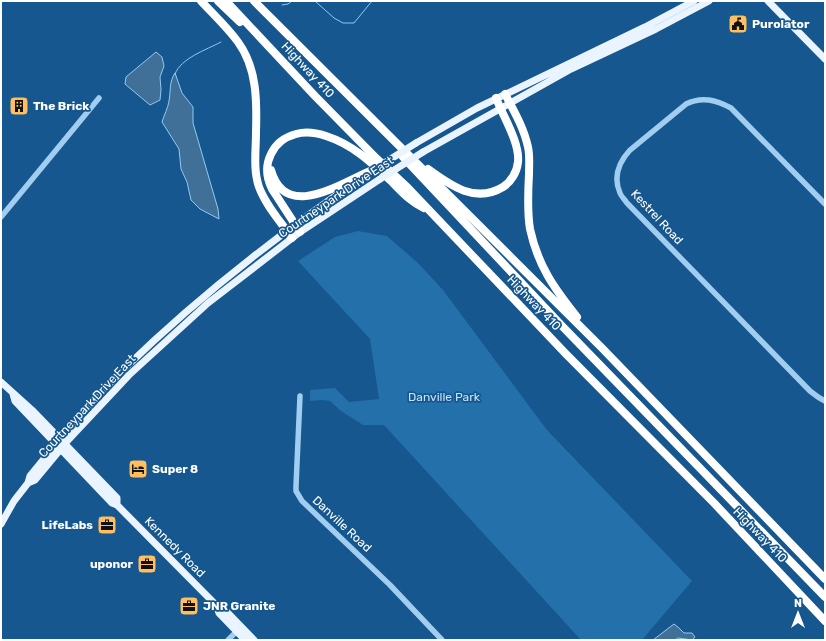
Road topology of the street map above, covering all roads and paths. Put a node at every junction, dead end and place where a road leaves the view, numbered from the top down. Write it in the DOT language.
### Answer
graph roads {
  1 [pos="201,1"];
  2 [pos="218,1"];
  3 [pos="226,1"];
  4 [pos="254,1"];
  5 [pos="694,1"];
  6 [pos="709,1"];
  7 [pos="768,1"];
  8 [pos="273,21"];
  9 [pos="253,30"];
  10 [pos="825,58"];
  11 [pos="505,94"];
  12 [pos="99,98"];
  13 [pos="496,98"];
  14 [pos="510,104"];
  15 [pos="500,108"];
  16 [pos="369,116"];
  17 [pos="272,152"];
  18 [pos="375,169"];
  19 [pos="825,204"];
  20 [pos="428,210"];
  21 [pos="1,217"];
  22 [pos="295,224"];
  23 [pos="287,230"];
  24 [pos="300,232"];
  25 [pos="292,238"];
  26 [pos="602,348"];
  27 [pos="1,382"];
  28 [pos="300,396"];
  29 [pos="825,401"];
  30 [pos="60,445"];
  31 [pos="1,524"];
  32 [pos="786,538"];
  33 [pos="825,576"];
  34 [pos="825,579"];
  35 [pos="825,597"];
  36 [pos="825,620"];
  37 [pos="239,629"];
  38 [pos="228,640"];
  39 [pos="245,640"];
  40 [pos="254,640"];
  41 [pos="442,640"];
  1 -- 23 [label="highway"];
  2 -- 9 [label="highway"];
  3 -- 9 [label="highway, Highway 410"];
  4 -- 8 [label="highway, Highway 410"];
  5 -- 11 [label="main road, Courtneypark Drive East"];
  6 -- 14 [label="main road, Courtneypark Drive East"];
  7 -- 10 [label="main road"];
  8 -- 16 [label="highway, Highway 410"];
  8 -- 35 [label="highway"];
  9 -- 20 [label="highway, Highway 410"];
  11 -- 13 [label="main road, Courtneypark Drive East"];
  11 -- 14 [label="highway"];
  12 -- 21 [label="street"];
  13 -- 15 [label="highway"];
  13 -- 18 [label="main road, Courtneypark Drive East, bridge"];
  14 -- 15 [label="main road, Courtneypark Drive East"];
  14 -- 26 [label="highway"];
  15 -- 16 [label="highway"];
  15 -- 24 [label="main road, Courtneypark Drive East, bridge"];
  16 -- 26 [label="highway, Highway 410"];
  17 -- 18 [label="highway"];
  17 -- 20 [label="highway"];
  17 -- 22 [label="highway"];
  18 -- 22 [label="main road, Courtneypark Drive East"];
  19 -- 29 [label="street, Kestrel Road"];
  20 -- 36 [label="highway, Highway 410"];
  22 -- 23 [label="main road, Courtneypark Drive East"];
  22 -- 24 [label="highway"];
  23 -- 25 [label="highway"];
  23 -- 30 [label="main road, Courtneypark Drive East"];
  24 -- 25 [label="main road, Courtneypark Drive East"];
  25 -- 30 [label="main road, Courtneypark Drive East"];
  26 -- 32 [label="highway, Highway 410"];
  27 -- 30 [label="main road, Kennedy Road"];
  28 -- 41 [label="street, Danville Road"];
  30 -- 31 [label="main road, Courtneypark Drive East"];
  30 -- 37 [label="main road, Kennedy Road"];
  32 -- 33 [label="highway"];
  32 -- 34 [label="highway, Highway 410"];
  37 -- 38 [label="street"];
  37 -- 39 [label="main road, Kennedy Road"];
  37 -- 40 [label="main road, Kennedy Road"];
}
